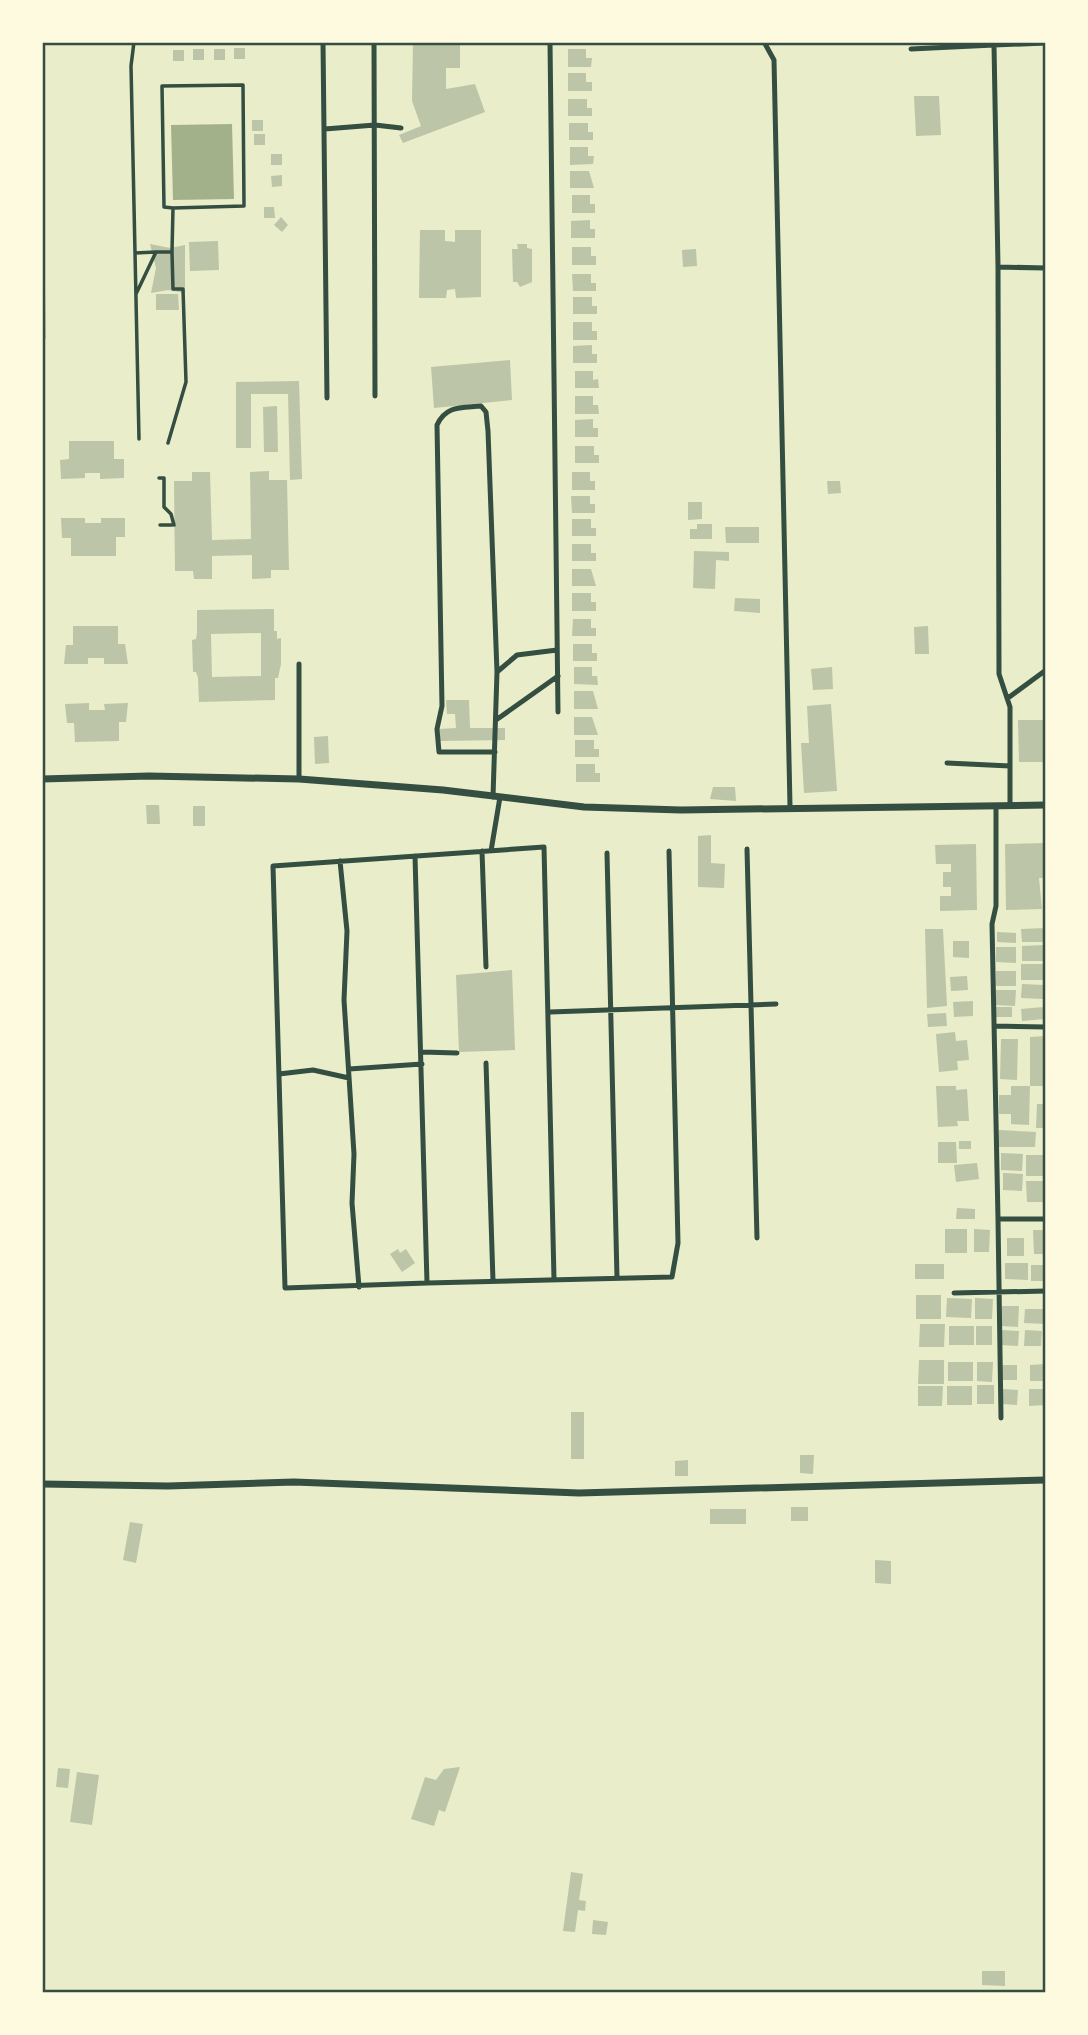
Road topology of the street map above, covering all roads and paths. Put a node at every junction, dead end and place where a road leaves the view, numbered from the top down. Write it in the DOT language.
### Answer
graph roads {
  1 [pos="134,42"];
  2 [pos="323,42"];
  3 [pos="374,42"];
  4 [pos="550,42"];
  5 [pos="764,42"];
  6 [pos="1046,43"];
  7 [pos="994,45"];
  8 [pos="911,48"];
  9 [pos="375,125"];
  10 [pos="401,128"];
  11 [pos="325,129"];
  12 [pos="173,208"];
  13 [pos="156,252"];
  14 [pos="172,252"];
  15 [pos="135,253"];
  16 [pos="998,267"];
  17 [pos="1046,268"];
  18 [pos="136,293"];
  19 [pos="375,396"];
  20 [pos="327,398"];
  21 [pos="139,439"];
  22 [pos="168,443"];
  23 [pos="159,478"];
  24 [pos="160,525"];
  25 [pos="557,650"];
  26 [pos="299,664"];
  27 [pos="1046,670"];
  28 [pos="497,672"];
  29 [pos="558,677"];
  30 [pos="1008,698"];
  31 [pos="558,712"];
  32 [pos="496,720"];
  33 [pos="495,752"];
  34 [pos="947,763"];
  35 [pos="1010,766"];
  36 [pos="42,779"];
  37 [pos="299,779"];
  38 [pos="496,797"];
  39 [pos="1010,805"];
  40 [pos="1046,805"];
  41 [pos="790,806"];
  42 [pos="996,806"];
  43 [pos="747,849"];
  44 [pos="491,850"];
  45 [pos="482,851"];
  46 [pos="669,851"];
  47 [pos="607,853"];
  48 [pos="415,856"];
  49 [pos="340,861"];
  50 [pos="486,967"];
  51 [pos="751,1004"];
  52 [pos="776,1004"];
  53 [pos="673,1007"];
  54 [pos="611,1010"];
  55 [pos="550,1012"];
  56 [pos="994,1026"];
  57 [pos="1046,1027"];
  58 [pos="422,1052"];
  59 [pos="457,1053"];
  60 [pos="486,1063"];
  61 [pos="422,1064"];
  62 [pos="349,1069"];
  63 [pos="279,1074"];
  64 [pos="349,1077"];
  65 [pos="998,1219"];
  66 [pos="1046,1219"];
  67 [pos="757,1238"];
  68 [pos="617,1278"];
  69 [pos="554,1279"];
  70 [pos="493,1281"];
  71 [pos="427,1283"];
  72 [pos="359,1287"];
  73 [pos="999,1292"];
  74 [pos="1046,1292"];
  75 [pos="954,1293"];
  76 [pos="1000,1418"];
  77 [pos="1046,1480"];
  78 [pos="42,1484"];
  1 -- 15 [label="path"];
  2 -- 11 [label="lane"];
  3 -- 9 [label="lane"];
  4 -- 25 [label="lane"];
  5 -- 41 [label="lane"];
  6 -- 7 [label="lane"];
  7 -- 8 [label="lane"];
  7 -- 16 [label="lane"];
  9 -- 10 [label="lane"];
  9 -- 11 [label="lane"];
  9 -- 19 [label="lane"];
  11 -- 20 [label="lane"];
  12 -- 12 [label="path"];
  12 -- 14 [label="path"];
  13 -- 14 [label="path"];
  13 -- 15 [label="path"];
  13 -- 18 [label="path"];
  14 -- 22 [label="path"];
  15 -- 18 [label="path"];
  16 -- 17 [label="lane"];
  16 -- 30 [label="lane"];
  18 -- 21 [label="path"];
  23 -- 24 [label="path"];
  25 -- 28 [label="lane"];
  25 -- 29 [label="lane"];
  26 -- 37 [label="lane"];
  27 -- 30 [label="lane"];
  28 -- 32 [label="lane"];
  28 -- 33 [label="lane"];
  29 -- 31 [label="lane"];
  29 -- 32 [label="lane"];
  30 -- 35 [label="lane"];
  32 -- 33 [label="lane"];
  33 -- 38 [label="lane"];
  34 -- 35 [label="lane"];
  35 -- 39 [label="lane"];
  36 -- 37 [label="street"];
  37 -- 38 [label="street"];
  38 -- 41 [label="street"];
  38 -- 44 [label="lane"];
  39 -- 40 [label="street"];
  39 -- 42 [label="street"];
  41 -- 42 [label="street"];
  42 -- 56 [label="lane"];
  43 -- 51 [label="lane"];
  44 -- 45 [label="lane"];
  44 -- 55 [label="lane"];
  45 -- 48 [label="lane"];
  45 -- 50 [label="lane"];
  46 -- 53 [label="lane"];
  47 -- 54 [label="lane"];
  48 -- 49 [label="lane"];
  48 -- 58 [label="lane"];
  49 -- 62 [label="lane"];
  49 -- 63 [label="lane"];
  51 -- 52 [label="lane"];
  51 -- 53 [label="lane"];
  51 -- 67 [label="lane"];
  53 -- 54 [label="lane"];
  53 -- 68 [label="lane"];
  54 -- 55 [label="lane"];
  54 -- 68 [label="lane"];
  55 -- 69 [label="lane"];
  56 -- 57 [label="lane"];
  56 -- 65 [label="lane"];
  58 -- 59 [label="lane"];
  58 -- 61 [label="lane"];
  60 -- 70 [label="lane"];
  61 -- 62 [label="lane"];
  61 -- 71 [label="lane"];
  62 -- 64 [label="lane"];
  63 -- 64 [label="lane"];
  63 -- 72 [label="lane"];
  64 -- 72 [label="lane"];
  65 -- 66 [label="lane"];
  65 -- 73 [label="lane"];
  68 -- 69 [label="lane"];
  69 -- 70 [label="lane"];
  70 -- 71 [label="lane"];
  71 -- 72 [label="lane"];
  73 -- 74 [label="lane"];
  73 -- 75 [label="lane"];
  73 -- 76 [label="lane"];
  77 -- 78 [label="street"];
}
